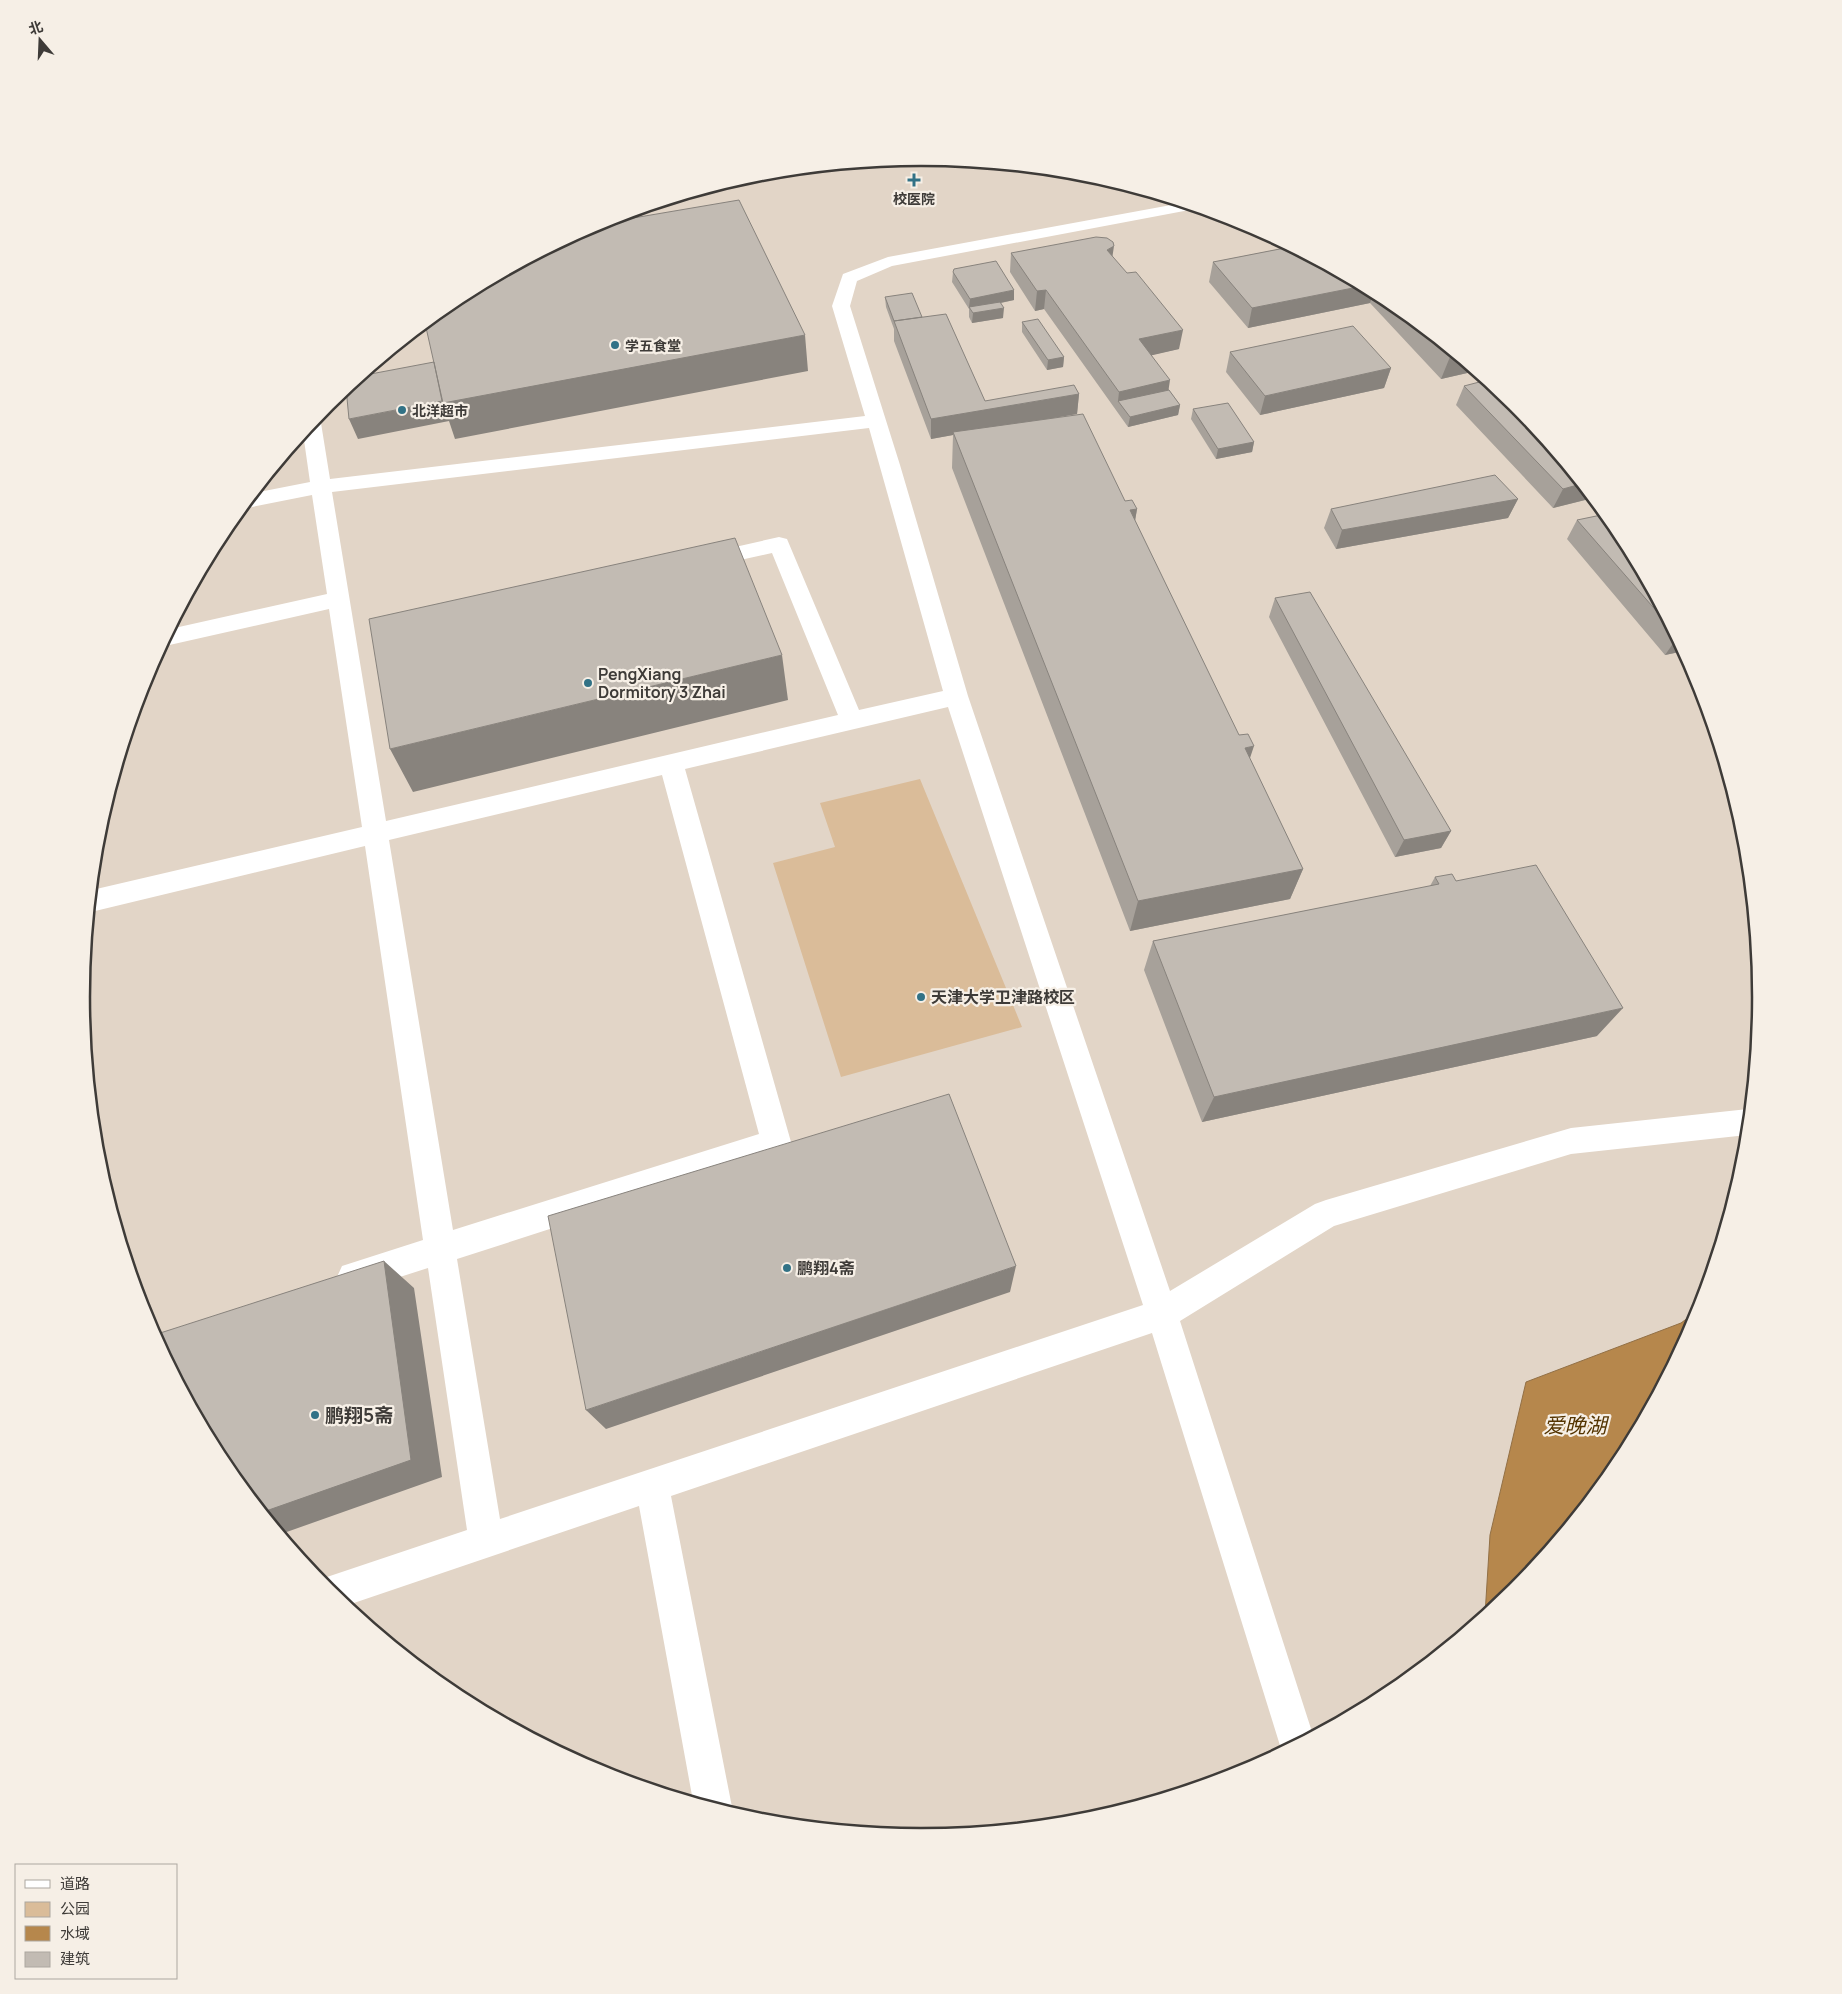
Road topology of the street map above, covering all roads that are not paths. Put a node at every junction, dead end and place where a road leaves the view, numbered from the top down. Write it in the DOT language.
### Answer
graph roads {
  1 [pos="1182,208"];
  2 [pos="876,421"];
  3 [pos="312,431"];
  4 [pos="320,486"];
  5 [pos="256,499"];
  6 [pos="685,564"];
  7 [pos="339,599"];
  8 [pos="173,636"];
  9 [pos="956,696"];
  10 [pos="852,721"];
  11 [pos="671,763"];
  12 [pos="376,832"];
  13 [pos="96,899"];
  14 [pos="1742,1123"];
  15 [pos="440,1249"];
  16 [pos="327,1286"];
  17 [pos="1162,1314"];
  18 [pos="652,1486"];
  19 [pos="486,1541"];
  20 [pos="339,1590"];
  21 [pos="1295,1739"];
  22 [pos="712,1801"];
  1 -- 2 [label="street"];
  2 -- 4 [label="street"];
  2 -- 9 [label="street"];
  3 -- 4 [label="street"];
  4 -- 5 [label="street"];
  4 -- 7 [label="street"];
  6 -- 10 [label="street"];
  7 -- 8 [label="street"];
  7 -- 12 [label="street"];
  9 -- 10 [label="street"];
  9 -- 17 [label="street"];
  10 -- 11 [label="street"];
  11 -- 12 [label="street"];
  11 -- 15 [label="street"];
  12 -- 13 [label="street"];
  12 -- 15 [label="street"];
  14 -- 17 [label="street"];
  15 -- 16 [label="street"];
  15 -- 19 [label="street"];
  17 -- 18 [label="street"];
  17 -- 21 [label="street"];
  18 -- 19 [label="street"];
  18 -- 22 [label="street"];
  19 -- 20 [label="street"];
}
